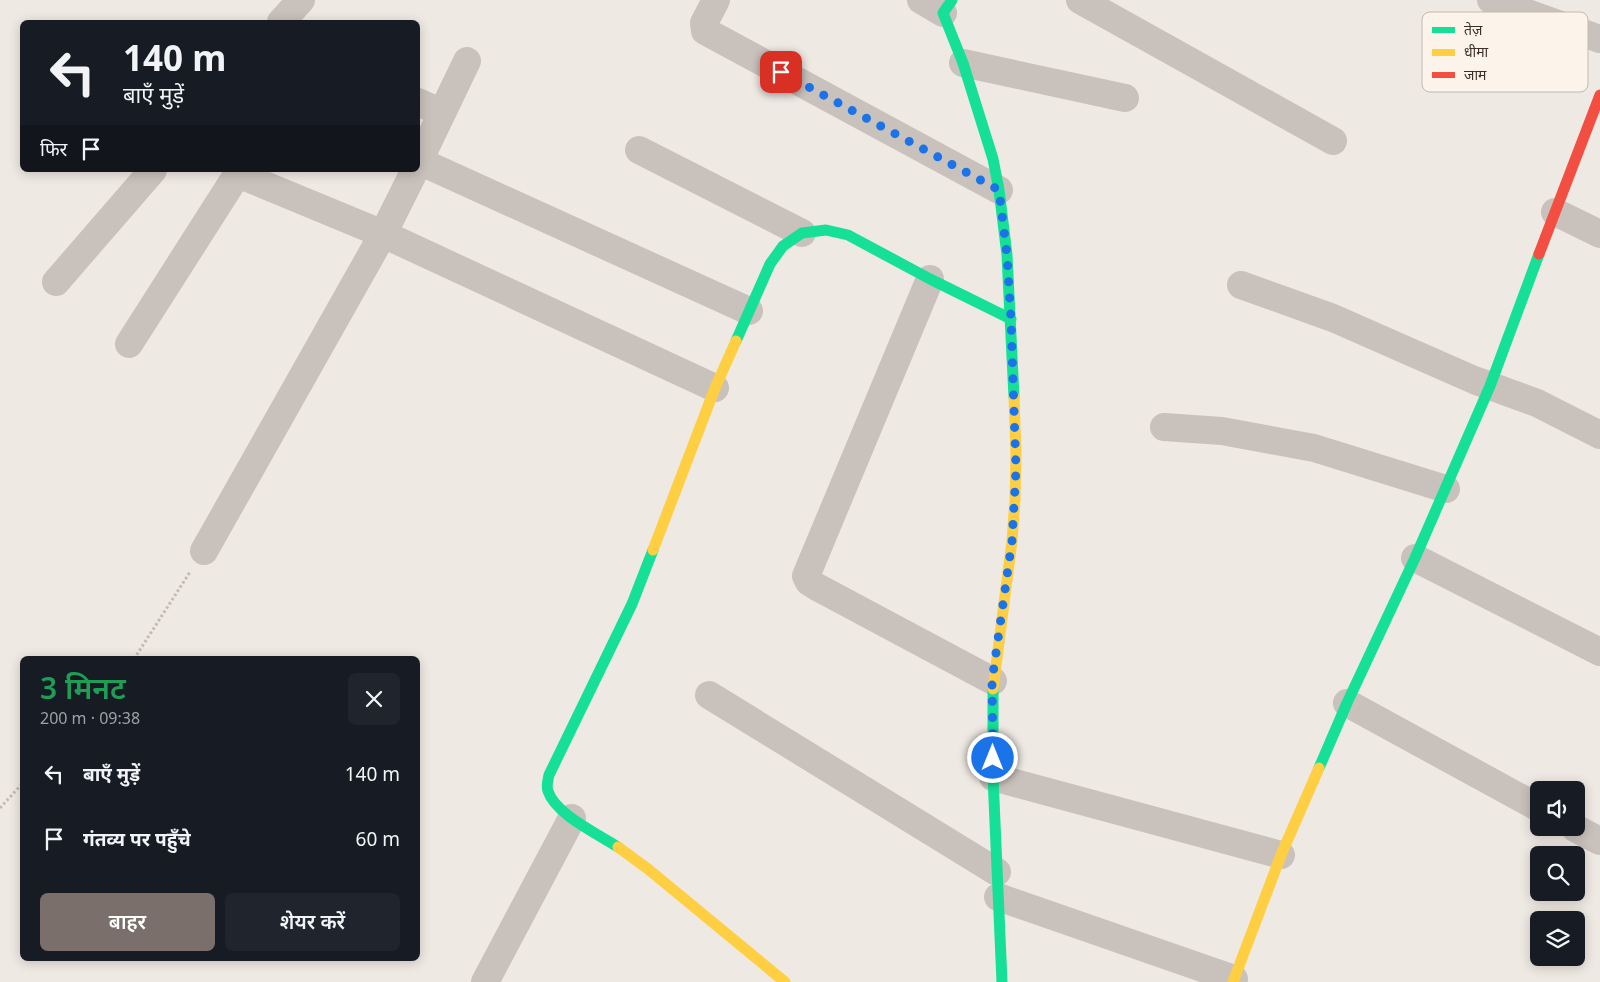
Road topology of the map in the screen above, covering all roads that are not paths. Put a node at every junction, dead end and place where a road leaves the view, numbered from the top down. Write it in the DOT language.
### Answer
graph roads {
  1 [pos="301,0"];
  2 [pos="315,0"];
  3 [pos="716,0"];
  4 [pos="1080,0"];
  5 [pos="1491,0"];
  6 [pos="939,4"];
  7 [pos="1525,12"];
  8 [pos="283,20"];
  9 [pos="306,20"];
  10 [pos="1588,34"];
  11 [pos="1600,38"];
  12 [pos="467,61"];
  13 [pos="963,63"];
  14 [pos="1600,94"];
  15 [pos="1125,98"];
  16 [pos="420,103"];
  17 [pos="442,113"];
  18 [pos="1333,141"];
  19 [pos="639,150"];
  20 [pos="420,159"];
  21 [pos="420,166"];
  22 [pos="151,172"];
  23 [pos="239,172"];
  24 [pos="414,172"];
  25 [pos="999,190"];
  26 [pos="1554,212"];
  27 [pos="802,233"];
  28 [pos="383,234"];
  29 [pos="1600,234"];
  30 [pos="930,279"];
  31 [pos="56,282"];
  32 [pos="1241,285"];
  33 [pos="749,311"];
  34 [pos="1011,319"];
  35 [pos="129,344"];
  36 [pos="1490,386"];
  37 [pos="715,388"];
  38 [pos="1164,428"];
  39 [pos="1600,435"];
  40 [pos="1446,489"];
  41 [pos="204,551"];
  42 [pos="1415,558"];
  43 [pos="1600,652"];
  44 [pos="992,681"];
  45 [pos="709,695"];
  46 [pos="1347,702"];
  47 [pos="993,777"];
  48 [pos="1530,803"];
  49 [pos="572,818"];
  50 [pos="1585,833"];
  51 [pos="1600,841"];
  52 [pos="1281,855"];
  53 [pos="997,884"];
  54 [pos="1233,981"];
  55 [pos="485,982"];
  56 [pos="785,982"];
  57 [pos="1002,982"];
  1 -- 8 [label="street"];
  2 -- 9 [label="street"];
  3 -- 25 [label="street"];
  4 -- 18 [label="street"];
  5 -- 7 [label="street"];
  6 -- 13 [label="street"];
  10 -- 11 [label="street"];
  12 -- 17 [label="street"];
  13 -- 15 [label="street"];
  13 -- 25 [label="street"];
  14 -- 26 [label="street"];
  16 -- 17 [label="street"];
  17 -- 20 [label="street"];
  19 -- 27 [label="street"];
  21 -- 33 [label="street"];
  22 -- 31 [label="street"];
  23 -- 28 [label="street"];
  23 -- 35 [label="street"];
  24 -- 28 [label="street"];
  25 -- 34 [label="street"];
  26 -- 29 [label="street"];
  26 -- 36 [label="street"];
  27 -- 30 [label="street"];
  27 -- 33 [label="street"];
  28 -- 37 [label="street"];
  28 -- 41 [label="street"];
  30 -- 34 [label="street"];
  30 -- 44 [label="street"];
  32 -- 36 [label="street"];
  33 -- 37 [label="street"];
  34 -- 44 [label="street"];
  36 -- 39 [label="street"];
  36 -- 40 [label="street"];
  37 -- 49 [label="street"];
  38 -- 40 [label="street"];
  40 -- 42 [label="street"];
  42 -- 43 [label="street"];
  42 -- 46 [label="street"];
  44 -- 47 [label="street"];
  45 -- 53 [label="street"];
  46 -- 48 [label="street"];
  46 -- 52 [label="street"];
  47 -- 52 [label="street"];
  47 -- 53 [label="street"];
  49 -- 55 [label="street"];
  49 -- 56 [label="street"];
  50 -- 51 [label="street"];
  52 -- 54 [label="street"];
  53 -- 54 [label="street"];
  53 -- 57 [label="street"];
}
